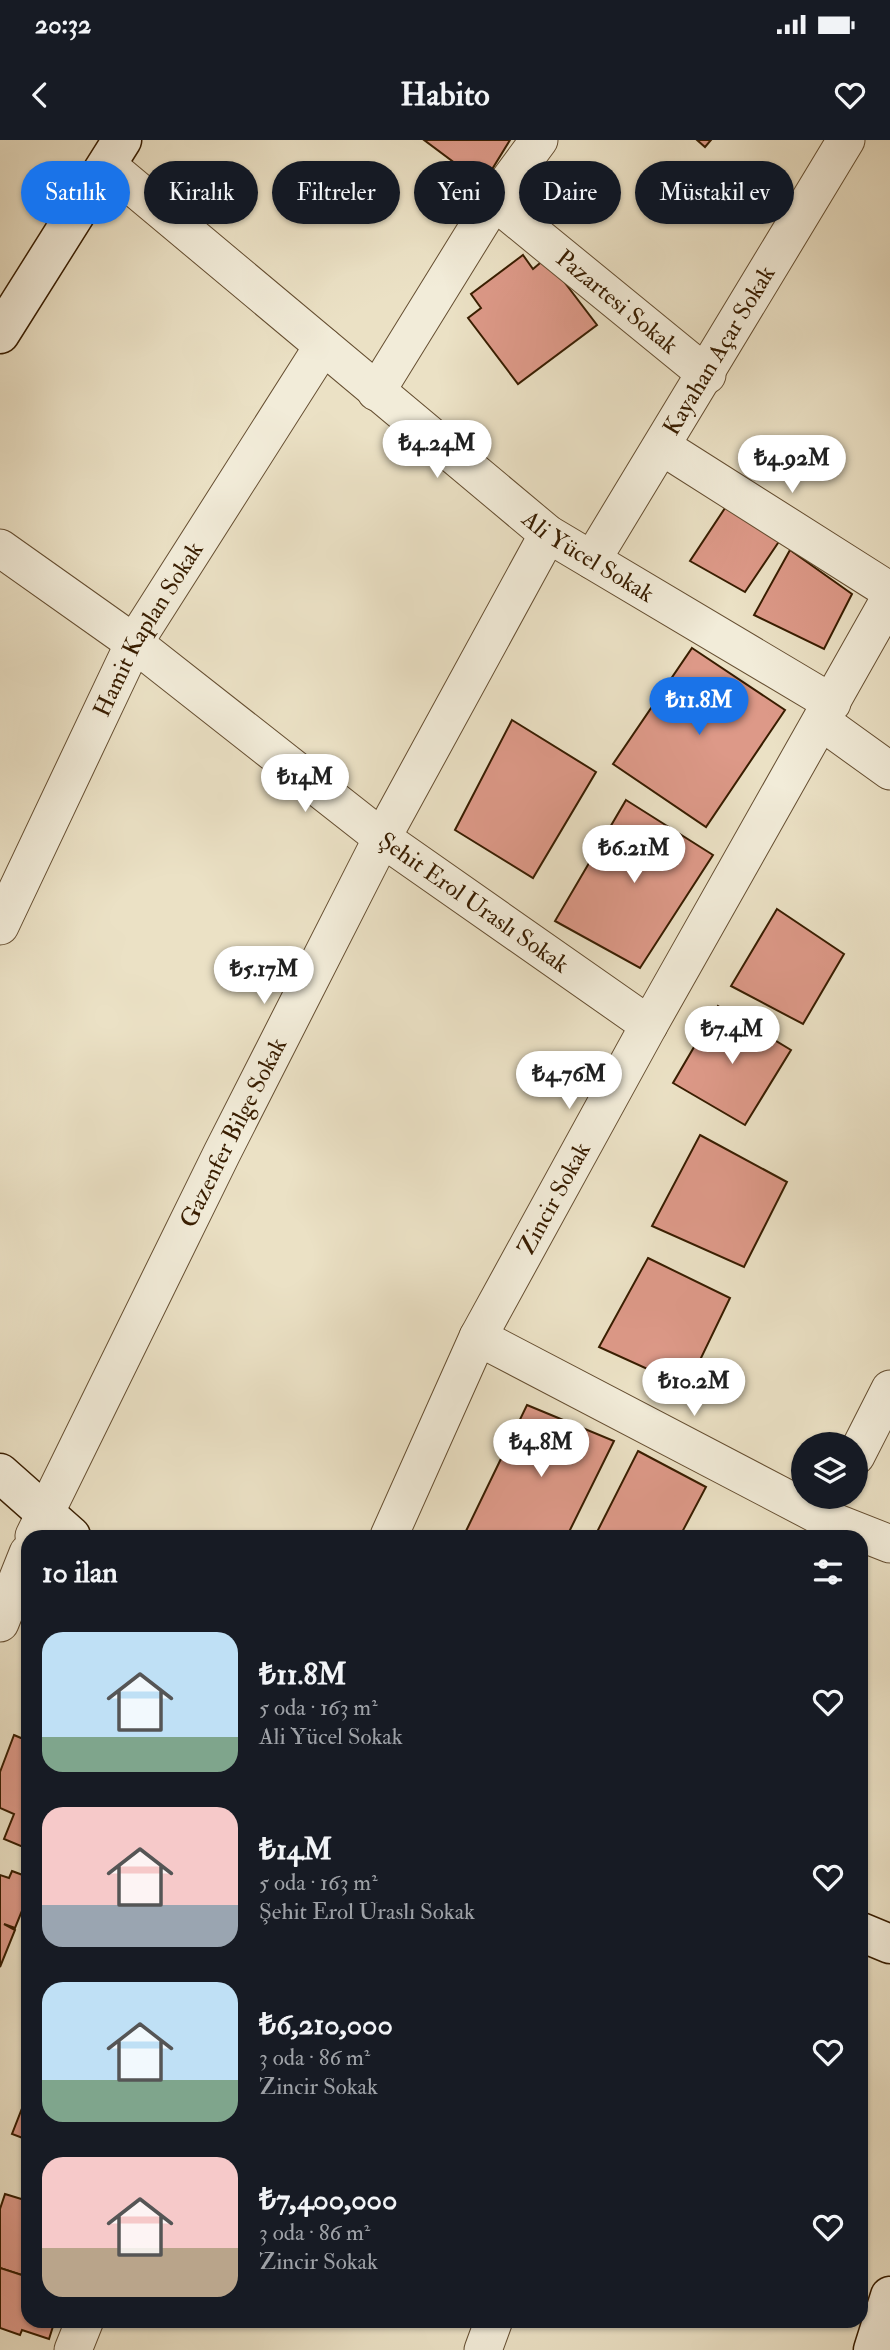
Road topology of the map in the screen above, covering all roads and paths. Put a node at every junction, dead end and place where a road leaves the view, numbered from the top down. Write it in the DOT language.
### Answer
graph roads {
  1 [pos="539,140"];
  2 [pos="846,140"];
  3 [pos="115,153"];
  4 [pos="505,186"];
  5 [pos="505,210"];
  6 [pos="480,224"];
  7 [pos="0,334"];
  8 [pos="323,346"];
  9 [pos="707,374"];
  10 [pos="376,392"];
  11 [pos="663,447"];
  12 [pos="548,534"];
  13 [pos="0,548"];
  14 [pos="592,560"];
  15 [pos="890,591"];
  16 [pos="890,598"];
  17 [pos="134,643"];
  18 [pos="827,712"];
  19 [pos="890,771"];
  20 [pos="382,838"];
  21 [pos="0,926"];
  22 [pos="649,1025"];
  23 [pos="478,1337"];
  24 [pos="890,1389"];
  25 [pos="868,1432"];
  26 [pos="0,1473"];
  27 [pos="824,1517"];
  28 [pos="50,1528"];
  29 [pos="392,1530"];
  30 [pos="856,1530"];
  31 [pos="868,1535"];
  32 [pos="890,1544"];
  33 [pos="21,1570"];
  34 [pos="0,1623"];
  35 [pos="868,1935"];
  36 [pos="890,1944"];
  37 [pos="890,2296"];
  38 [pos="82,2328"];
  39 [pos="491,2328"];
  40 [pos="73,2350"];
  41 [pos="484,2350"];
  42 [pos="873,2350"];
  1 -- 4 [label="street"];
  2 -- 9 [label="street, Kayahan Açar Sokak"];
  3 -- 7 [label="street"];
  3 -- 8 [label="street, Ali Yücel Sokak"];
  5 -- 9 [label="street, Pazartesi Sokak"];
  6 -- 10 [label="street"];
  8 -- 10 [label="street, Ali Yücel Sokak"];
  8 -- 17 [label="street, Hamit Kaplan Sokak"];
  9 -- 11 [label="street, Kayahan Açar Sokak"];
  10 -- 12 [label="street, Ali Yücel Sokak"];
  11 -- 14 [label="street, Kayahan Açar Sokak"];
  11 -- 15 [label="street"];
  12 -- 14 [label="street, Ali Yücel Sokak"];
  12 -- 20 [label="street, Gazenfer Bilge Sokak"];
  13 -- 17 [label="street, Şehit Erol Uraslı Sokak"];
  14 -- 18 [label="street, Ali Yücel Sokak"];
  16 -- 18 [label="street, Zincir Sokak"];
  17 -- 20 [label="street, Şehit Erol Uraslı Sokak"];
  17 -- 21 [label="street, Hamit Kaplan Sokak"];
  18 -- 19 [label="street, Ali Yücel Sokak"];
  18 -- 22 [label="street, Zincir Sokak"];
  20 -- 22 [label="street, Şehit Erol Uraslı Sokak"];
  20 -- 28 [label="street, Gazenfer Bilge Sokak"];
  22 -- 23 [label="street, Zincir Sokak"];
  23 -- 27 [label="street"];
  23 -- 29 [label="street, Zincir Sokak"];
  24 -- 25 [label="street"];
  26 -- 28 [label="street"];
  27 -- 30 [label="street"];
  31 -- 32 [label="street"];
  33 -- 34 [label="street"];
  35 -- 36 [label="street"];
  37 -- 42 [label="street"];
  38 -- 40 [label="street"];
  39 -- 41 [label="street"];
}
